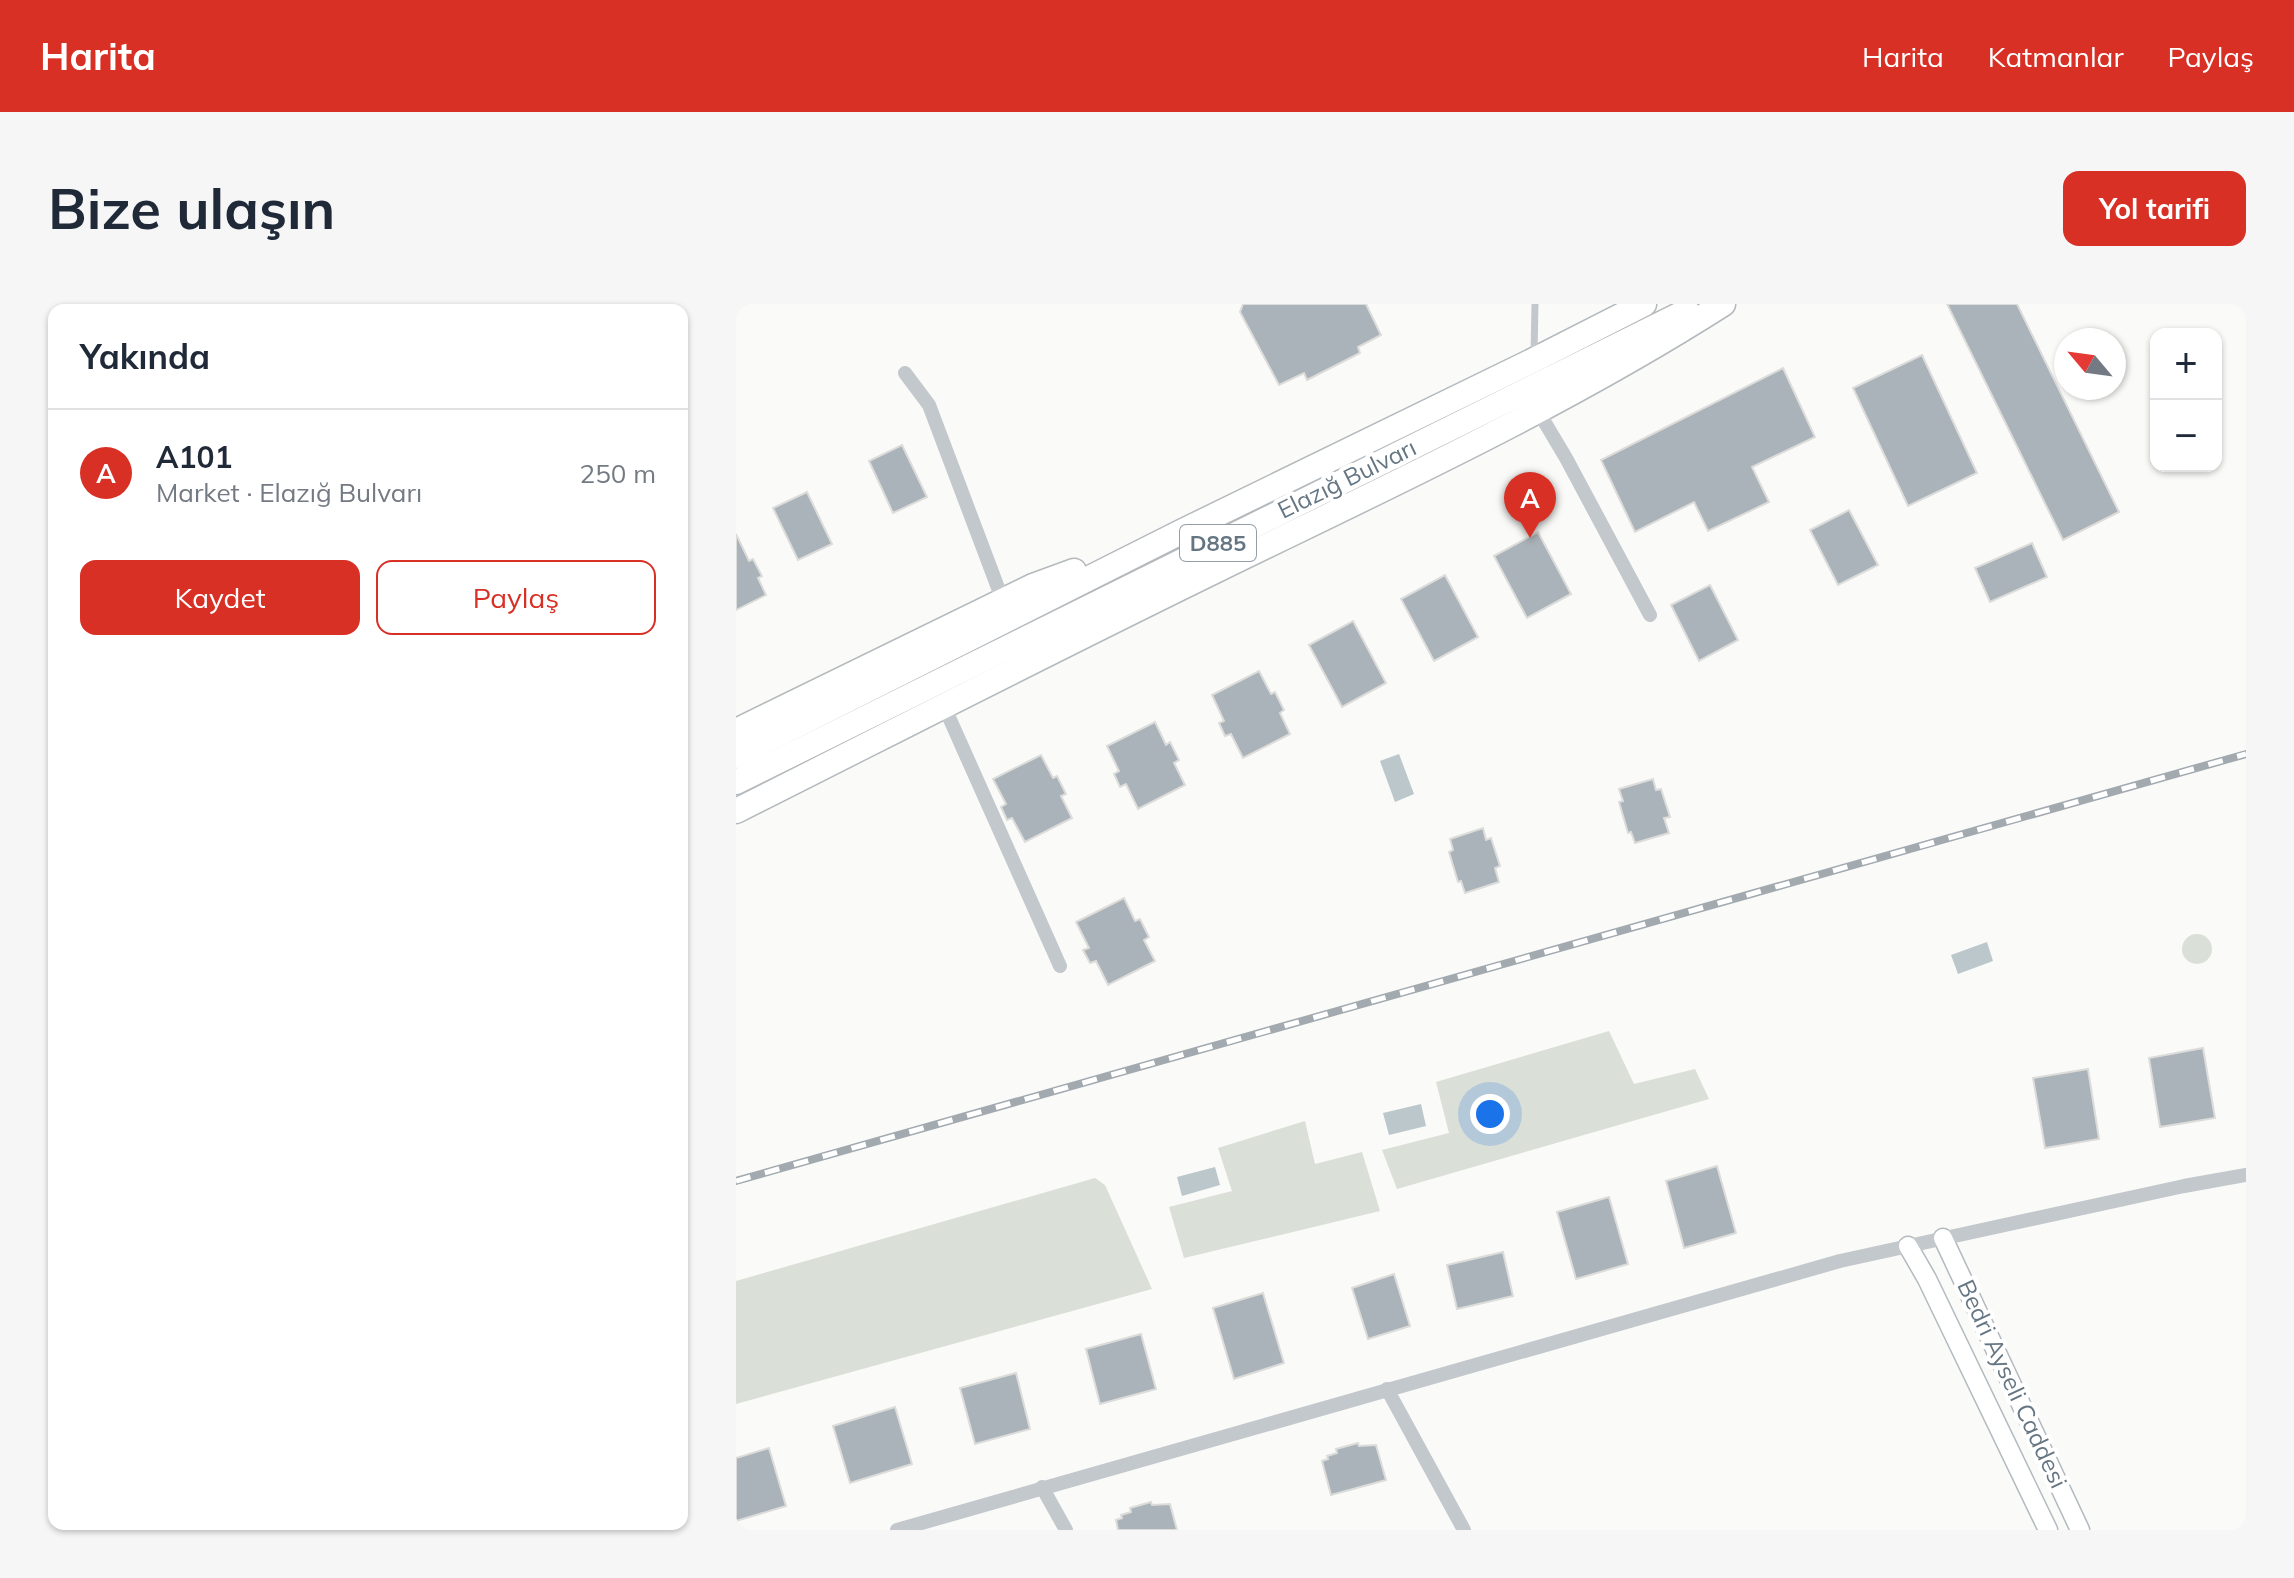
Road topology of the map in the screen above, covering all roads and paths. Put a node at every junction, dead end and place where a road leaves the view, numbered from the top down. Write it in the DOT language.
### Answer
graph roads {
  1 [pos="1535,304"];
  2 [pos="1644,304"];
  3 [pos="1701,304"];
  4 [pos="1723,304"];
  5 [pos="1534,360"];
  6 [pos="905,373"];
  7 [pos="1538,411"];
  8 [pos="1181,532"];
  9 [pos="1003,601"];
  10 [pos="1650,615"];
  11 [pos="944,706"];
  12 [pos="736,731"];
  13 [pos="736,756"];
  14 [pos="736,782"];
  15 [pos="736,811"];
  16 [pos="1060,966"];
  17 [pos="2246,1175"];
  18 [pos="1943,1238"];
  19 [pos="1908,1246"];
  20 [pos="1387,1389"];
  21 [pos="1042,1487"];
  22 [pos="897,1530"];
  23 [pos="1066,1530"];
  24 [pos="1464,1530"];
  25 [pos="2048,1530"];
  26 [pos="2080,1530"];
  1 -- 5 [label="lane"];
  2 -- 5 [label="highway, Elazığ Bulvarı / D885"];
  3 -- 14 [label="highway, Elazığ Bulvarı / D885"];
  4 -- 7 [label="highway"];
  5 -- 8 [label="highway, Elazığ Bulvarı / D885"];
  6 -- 9 [label="street"];
  7 -- 10 [label="street"];
  7 -- 11 [label="highway"];
  8 -- 9 [label="highway"];
  8 -- 13 [label="highway, Elazığ Bulvarı / D885"];
  9 -- 12 [label="highway"];
  11 -- 15 [label="highway"];
  11 -- 16 [label="street"];
  17 -- 18 [label="street"];
  18 -- 19 [label="street"];
  18 -- 26 [label="main road, Bedri Ayseli Caddesi"];
  19 -- 20 [label="street"];
  19 -- 25 [label="main road, Bedri Ayseli Caddesi"];
  20 -- 21 [label="street"];
  20 -- 24 [label="street"];
  21 -- 22 [label="street"];
  21 -- 23 [label="street"];
}
